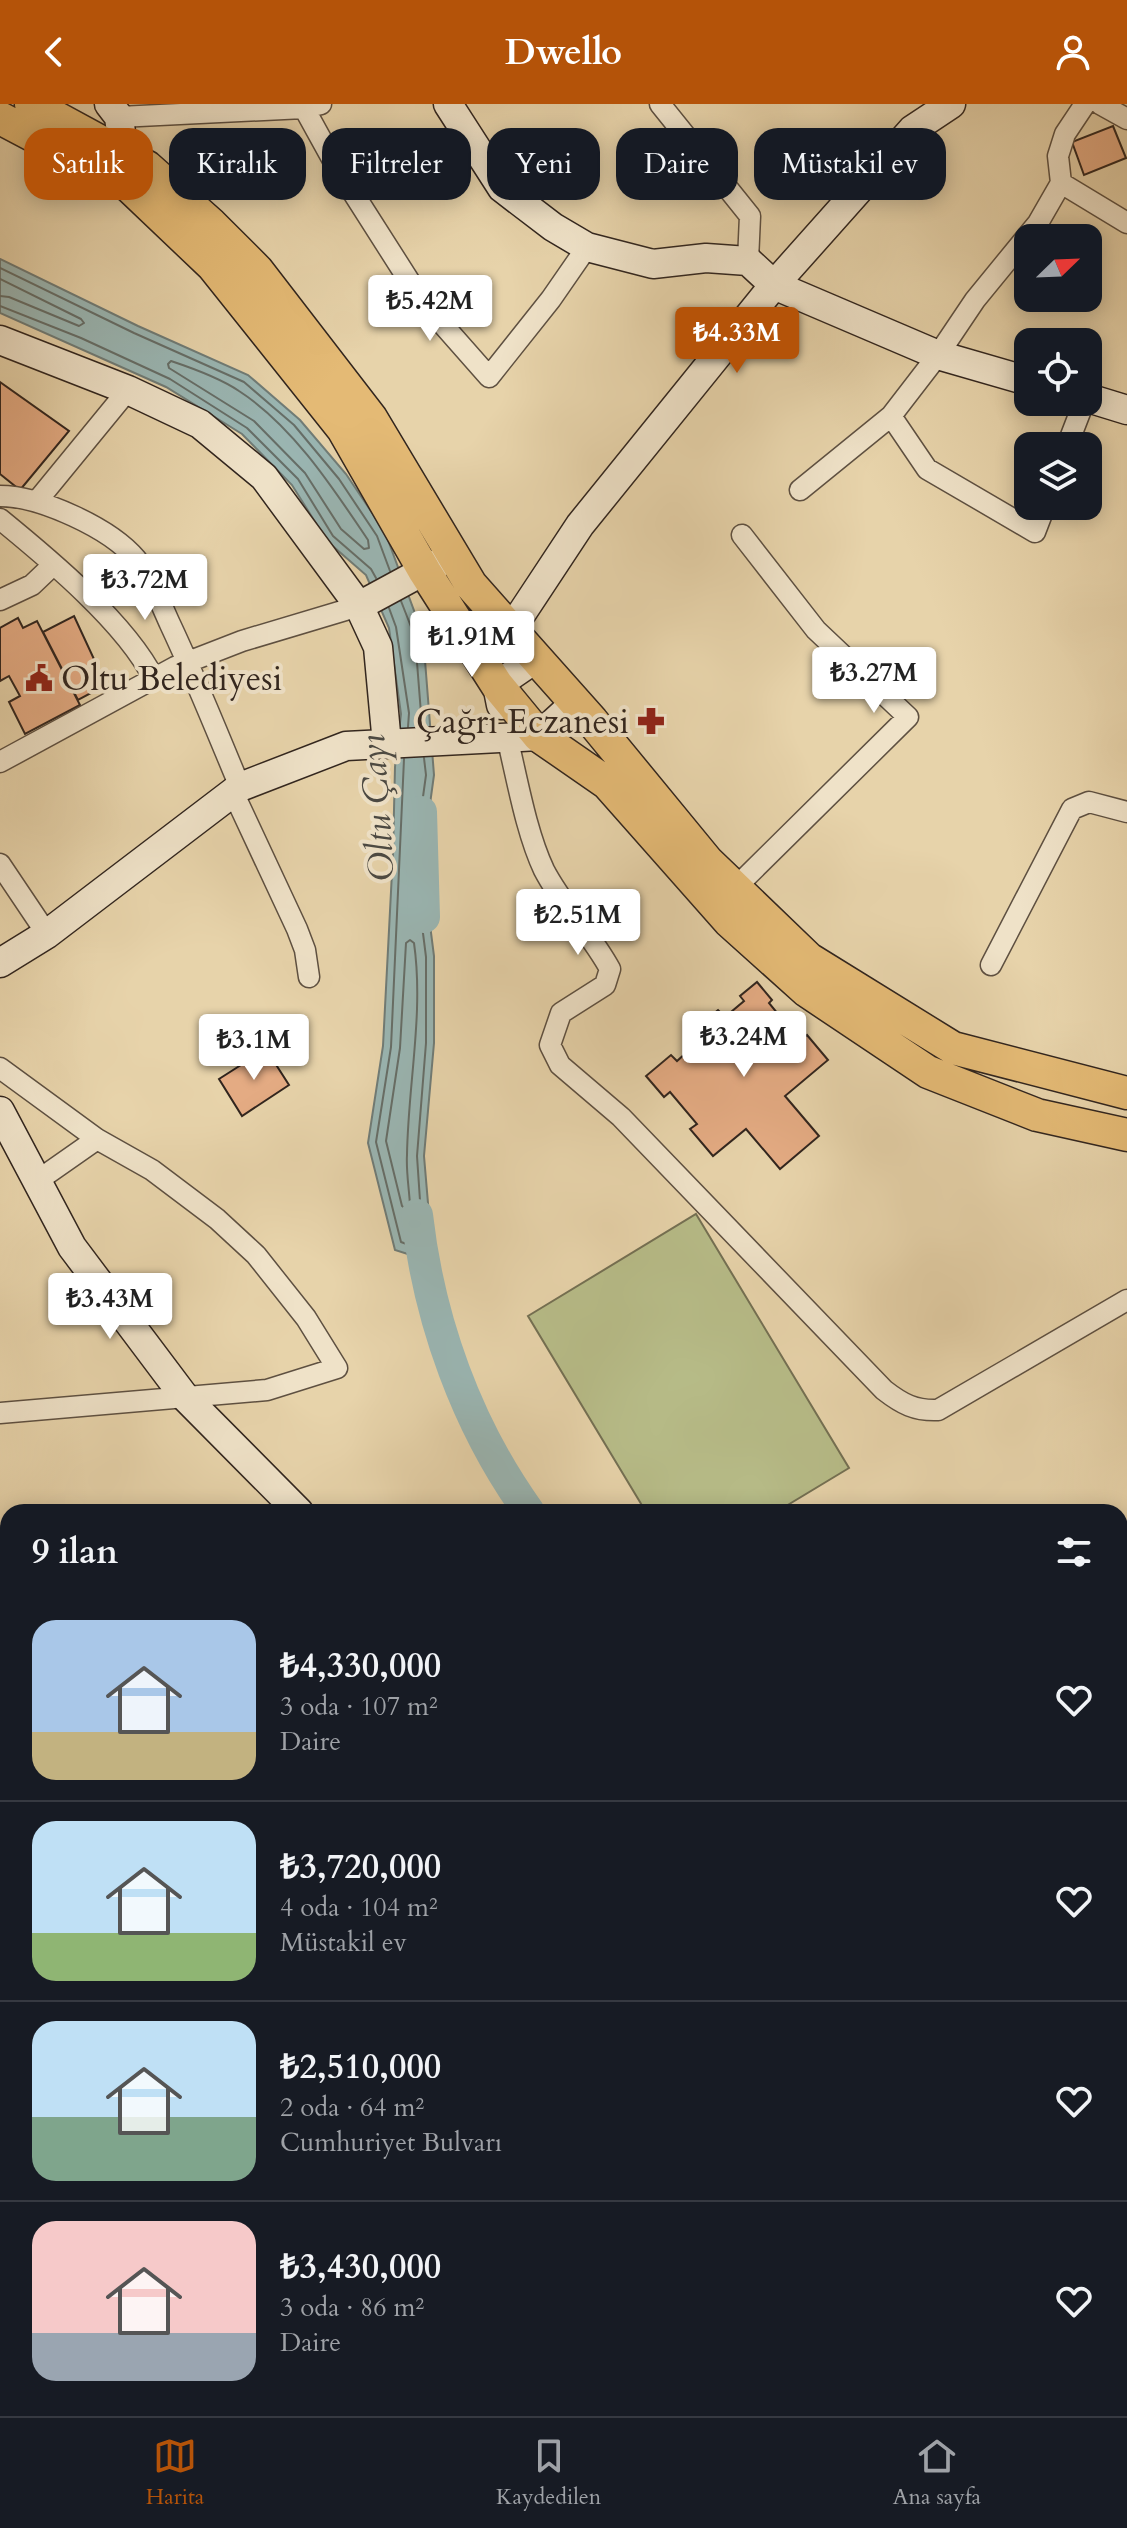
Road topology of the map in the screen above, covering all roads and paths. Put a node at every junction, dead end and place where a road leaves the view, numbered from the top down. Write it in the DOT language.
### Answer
graph roads {
  1 [pos="31,104"];
  2 [pos="448,104"];
  3 [pos="660,104"];
  4 [pos="951,104"];
  5 [pos="1085,104"];
  6 [pos="1100,104"];
  7 [pos="312,106"];
  8 [pos="114,110"];
  9 [pos="0,118"];
  10 [pos="1127,119"];
  11 [pos="76,128"];
  12 [pos="24,131"];
  13 [pos="153,172"];
  14 [pos="1061,183"];
  15 [pos="144,200"];
  16 [pos="1127,223"];
  17 [pos="587,247"];
  18 [pos="748,261"];
  19 [pos="774,285"];
  20 [pos="0,340"];
  21 [pos="938,355"];
  22 [pos="1014,377"];
  23 [pos="128,390"];
  24 [pos="1102,404"];
  25 [pos="1127,410"];
  26 [pos="891,416"];
  27 [pos="800,490"];
  28 [pos="0,496"];
  29 [pos="37,501"];
  30 [pos="0,519"];
  31 [pos="1014,520"];
  32 [pos="1014,520"];
  33 [pos="1040,520"];
  34 [pos="742,535"];
  35 [pos="453,555"];
  36 [pos="53,565"];
  37 [pos="416,577"];
  38 [pos="0,600"];
  39 [pos="359,606"];
  40 [pos="510,631"];
  41 [pos="535,659"];
  42 [pos="188,663"];
  43 [pos="154,679"];
  44 [pos="497,685"];
  45 [pos="575,703"];
  46 [pos="539,736"];
  47 [pos="507,737"];
  48 [pos="387,744"];
  49 [pos="3,754"];
  50 [pos="237,789"];
  51 [pos="1127,812"];
  52 [pos="0,864"];
  53 [pos="735,888"];
  54 [pos="47,934"];
  55 [pos="0,963"];
  56 [pos="991,965"];
  57 [pos="309,977"];
  58 [pos="0,1068"];
  59 [pos="1127,1093"];
  60 [pos="3,1126"];
  61 [pos="1127,1135"];
  62 [pos="97,1139"];
  63 [pos="37,1181"];
  64 [pos="1127,1300"];
  65 [pos="184,1396"];
  66 [pos="0,1413"];
  67 [pos="291,1504"];
  1 -- 11 [label="main road"];
  2 -- 17 [label="street"];
  3 -- 18 [label="street"];
  4 -- 19 [label="street"];
  5 -- 14 [label="street"];
  6 -- 10 [label="street"];
  7 -- 8 [label="street"];
  7 -- 17 [label="street"];
  9 -- 12 [label="main road"];
  13 -- 35 [label="main road"];
  14 -- 16 [label="street"];
  14 -- 21 [label="street"];
  15 -- 37 [label="main road"];
  17 -- 18 [label="street"];
  18 -- 19 [label="street"];
  19 -- 21 [label="street"];
  19 -- 40 [label="street"];
  20 -- 23 [label="street"];
  21 -- 22 [label="street"];
  21 -- 26 [label="street"];
  23 -- 29 [label="street"];
  23 -- 39 [label="street"];
  24 -- 25 [label="street"];
  26 -- 27 [label="street"];
  26 -- 31 [label="street"];
  28 -- 29 [label="street"];
  29 -- 42 [label="street"];
  30 -- 36 [label="street"];
  32 -- 33 [label="street"];
  34 -- 53 [label="street"];
  35 -- 37 [label="street"];
  35 -- 40 [label="main road"];
  36 -- 38 [label="street"];
  36 -- 43 [label="street"];
  37 -- 39 [label="street"];
  37 -- 44 [label="main road"];
  39 -- 42 [label="street"];
  39 -- 48 [label="street"];
  40 -- 41 [label="main road"];
  41 -- 44 [label="street"];
  41 -- 45 [label="main road"];
  42 -- 43 [label="street"];
  42 -- 50 [label="street"];
  43 -- 49 [label="street"];
  44 -- 46 [label="main road"];
  44 -- 47 [label="street"];
  45 -- 46 [label="street"];
  45 -- 53 [label="main road"];
  46 -- 47 [label="street"];
  46 -- 61 [label="main road"];
  47 -- 48 [label="street"];
  47 -- 64 [label="street"];
  48 -- 50 [label="street"];
  50 -- 54 [label="street"];
  50 -- 57 [label="street"];
  51 -- 56 [label="street"];
  52 -- 54 [label="street"];
  53 -- 59 [label="main road"];
  54 -- 55 [label="street"];
  58 -- 62 [label="street"];
  60 -- 63 [label="street"];
  62 -- 63 [label="street"];
  62 -- 65 [label="street"];
  63 -- 65 [label="street"];
  65 -- 66 [label="street"];
  65 -- 67 [label="street"];
}
